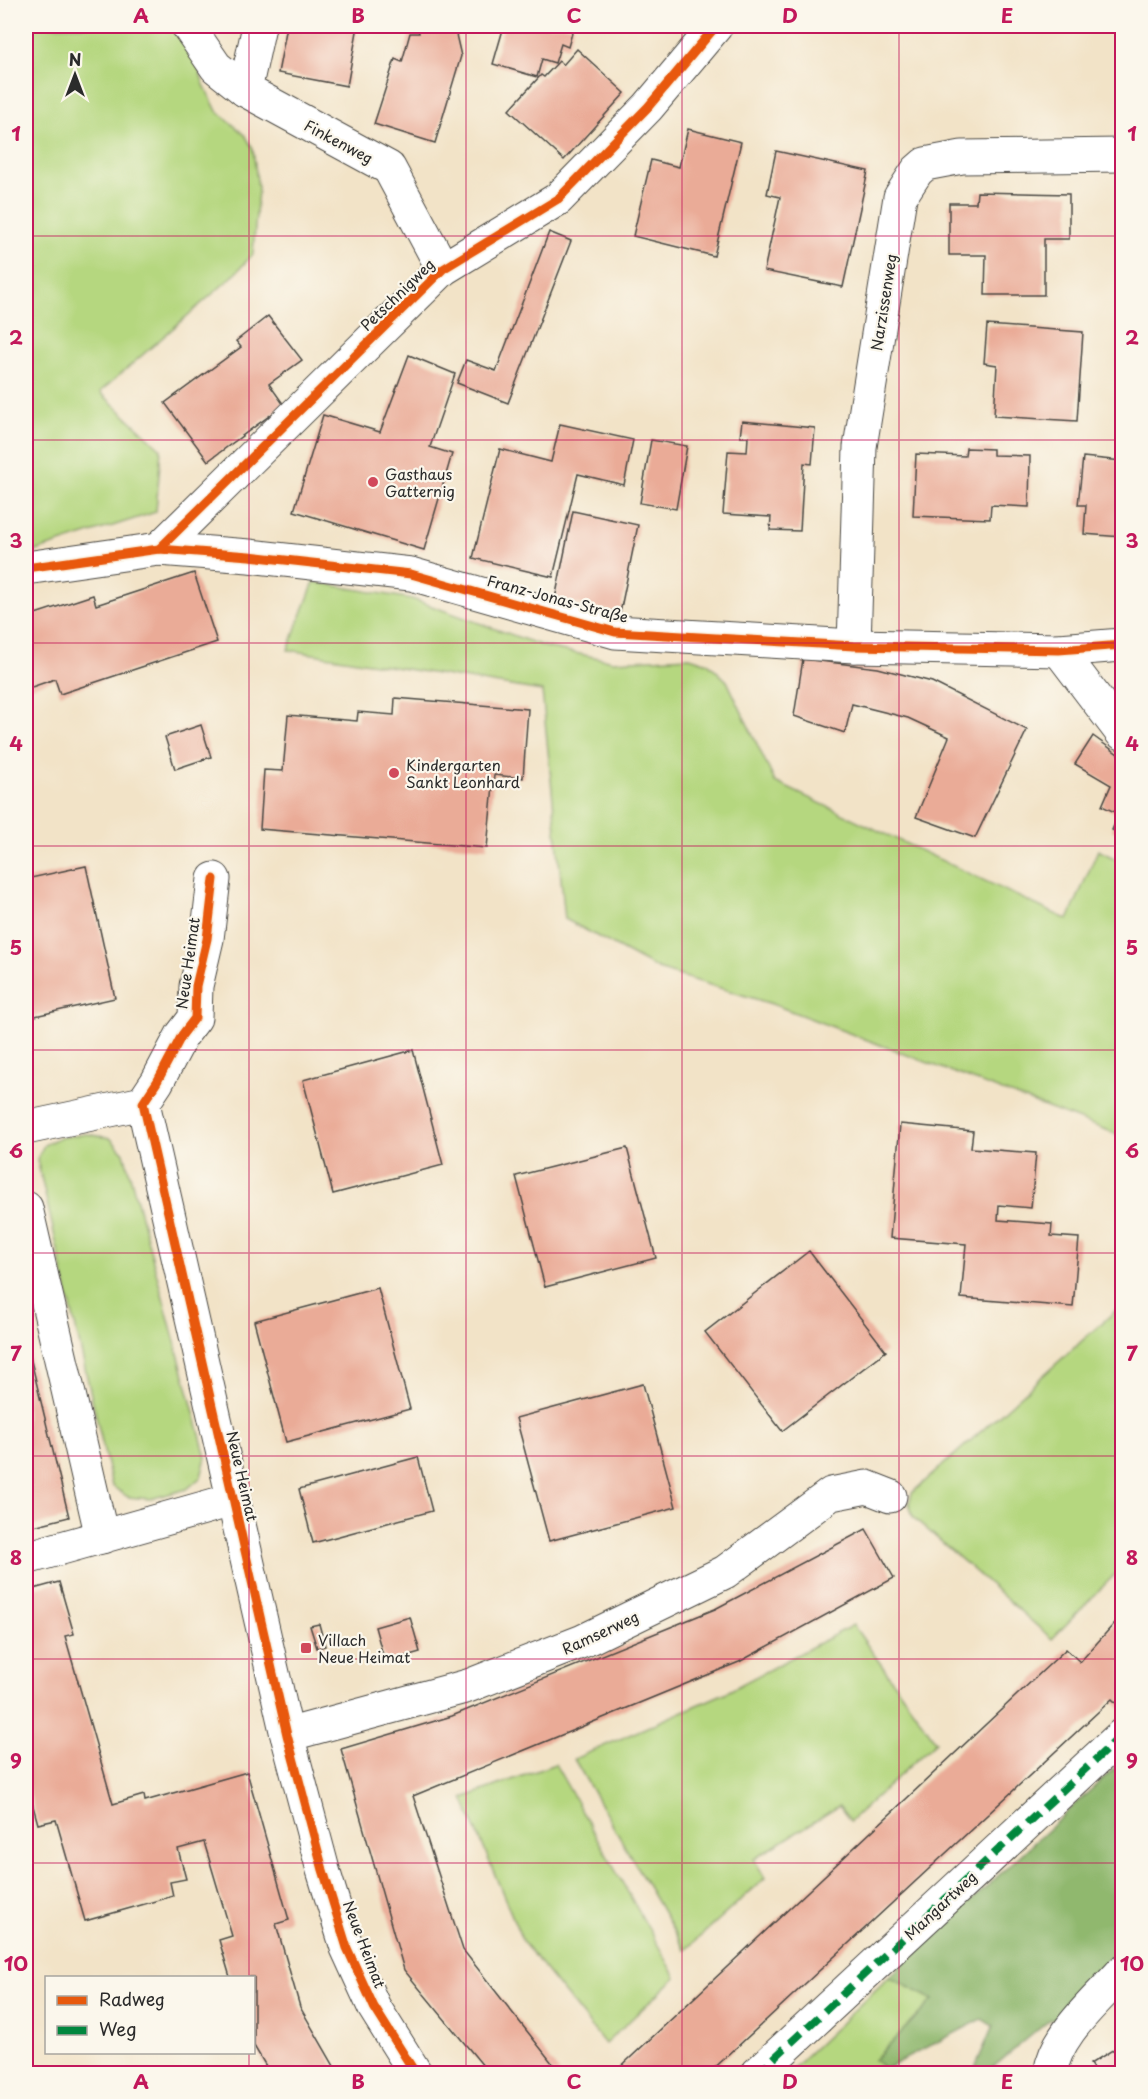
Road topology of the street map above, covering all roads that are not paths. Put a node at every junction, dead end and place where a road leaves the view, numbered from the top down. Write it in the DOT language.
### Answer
graph roads {
  1 [pos="188,26"];
  2 [pos="259,26"];
  3 [pos="716,26"];
  4 [pos="245,90"];
  5 [pos="1122,155"];
  6 [pos="443,269"];
  7 [pos="159,549"];
  8 [pos="26,568"];
  9 [pos="1122,645"];
  10 [pos="854,646"];
  11 [pos="1059,650"];
  12 [pos="1122,733"];
  13 [pos="214,879"];
  14 [pos="143,1103"];
  15 [pos="26,1128"];
  16 [pos="26,1208"];
  17 [pos="890,1496"];
  18 [pos="232,1500"];
  19 [pos="102,1537"];
  20 [pos="26,1558"];
  21 [pos="287,1735"];
  22 [pos="1122,1735"];
  23 [pos="1122,1972"];
  24 [pos="416,2073"];
  25 [pos="757,2073"];
  26 [pos="1050,2073"];
  1 -- 4 [label="street, Finkenweg"];
  2 -- 4 [label="street"];
  3 -- 6 [label="street, Petschnigweg"];
  4 -- 6 [label="street, Finkenweg"];
  5 -- 10 [label="street, Narzissenweg"];
  6 -- 7 [label="street, Petschnigweg"];
  7 -- 8 [label="street, Franz-Jonas-Straße"];
  7 -- 10 [label="street, Franz-Jonas-Straße"];
  9 -- 11 [label="street, Franz-Jonas-Straße"];
  10 -- 11 [label="street, Franz-Jonas-Straße"];
  11 -- 12 [label="street"];
  13 -- 14 [label="street, Neue Heimat"];
  14 -- 15 [label="street"];
  14 -- 18 [label="street, Neue Heimat"];
  16 -- 19 [label="street"];
  17 -- 21 [label="street, Ramserweg"];
  18 -- 19 [label="street"];
  18 -- 21 [label="street, Neue Heimat"];
  19 -- 20 [label="street"];
  21 -- 24 [label="street, Neue Heimat"];
  22 -- 25 [label="street, Mangartweg"];
  23 -- 26 [label="street"];
}
